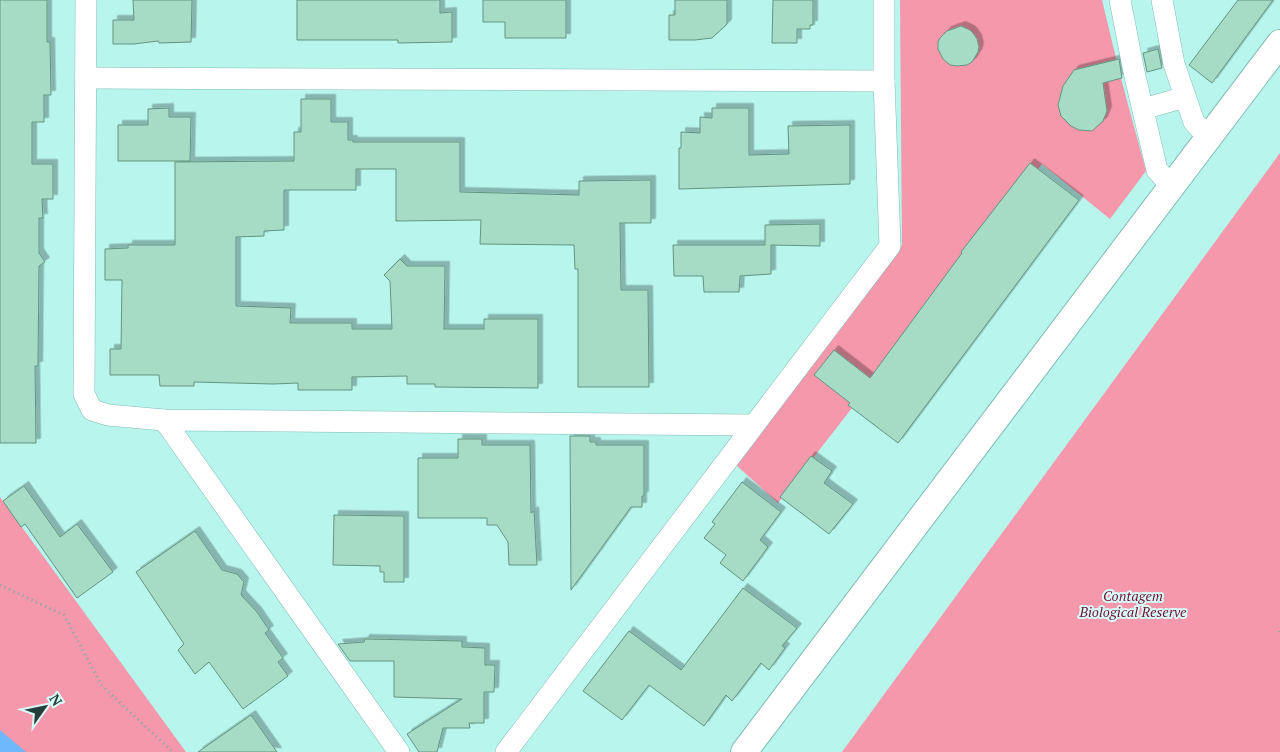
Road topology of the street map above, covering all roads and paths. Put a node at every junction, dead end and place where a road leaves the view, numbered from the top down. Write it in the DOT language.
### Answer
graph roads {
  1 [pos="86,0"];
  2 [pos="884,0"];
  3 [pos="1120,0"];
  4 [pos="1162,0"];
  5 [pos="1280,43"];
  6 [pos="86,78"];
  7 [pos="884,81"];
  8 [pos="1185,97"];
  9 [pos="1143,109"];
  10 [pos="1208,137"];
  11 [pos="1172,187"];
  12 [pos="164,420"];
  13 [pos="753,425"];
  14 [pos="0,585"];
  15 [pos="1280,630"];
  16 [pos="1280,636"];
  17 [pos="173,752"];
  18 [pos="399,752"];
  19 [pos="506,752"];
  20 [pos="744,752"];
  1 -- 6 [label="street"];
  2 -- 7 [label="street"];
  3 -- 9 [label="street"];
  4 -- 8 [label="street"];
  5 -- 10 [label="street"];
  6 -- 7 [label="street"];
  6 -- 12 [label="street"];
  7 -- 13 [label="street"];
  8 -- 9 [label="street"];
  8 -- 10 [label="street"];
  9 -- 11 [label="street"];
  10 -- 11 [label="street"];
  11 -- 20 [label="street"];
  12 -- 13 [label="street"];
  12 -- 18 [label="street"];
  13 -- 19 [label="street"];
  14 -- 17 [label="path"];
  15 -- 16 [label="path"];
}
